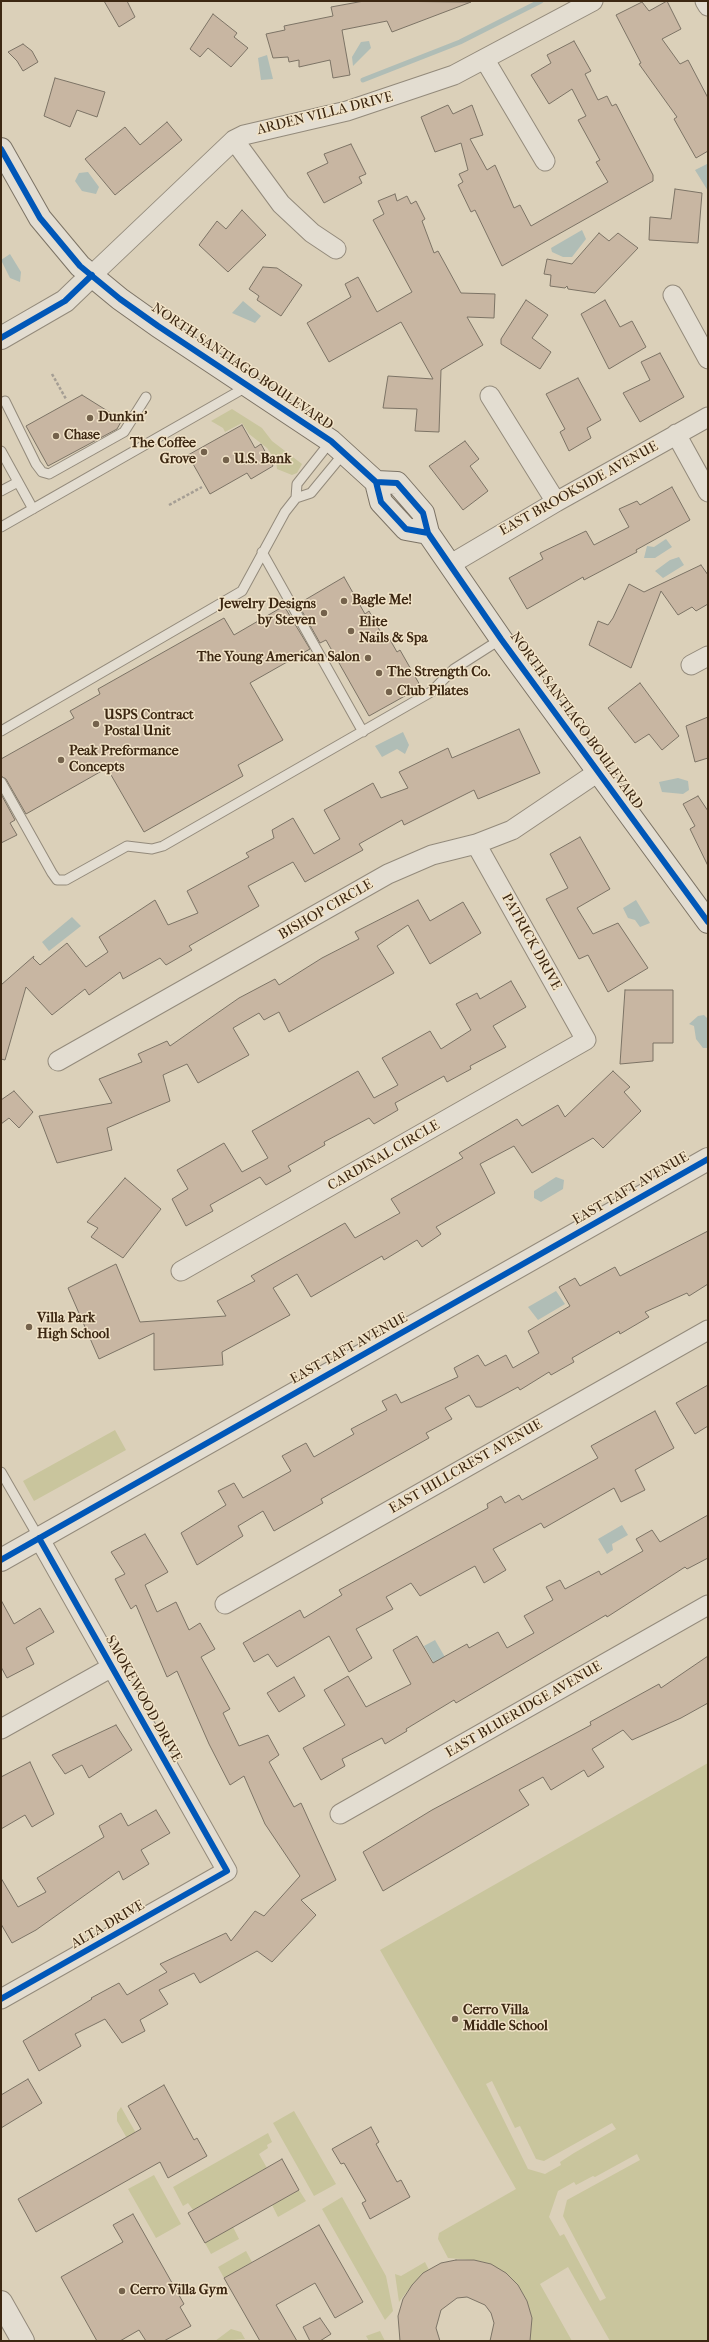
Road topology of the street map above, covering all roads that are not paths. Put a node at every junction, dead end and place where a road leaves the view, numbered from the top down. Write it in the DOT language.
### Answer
graph roads {
  1 [pos="593,1"];
  2 [pos="705,1"];
  3 [pos="708,6"];
  4 [pos="485,60"];
  5 [pos="234,140"];
  6 [pos="1,149"];
  7 [pos="545,161"];
  8 [pos="336,249"];
  9 [pos="92,276"];
  10 [pos="673,295"];
  11 [pos="1,338"];
  12 [pos="708,359"];
  13 [pos="249,386"];
  14 [pos="490,396"];
  15 [pos="146,397"];
  16 [pos="5,401"];
  17 [pos="708,417"];
  18 [pos="676,434"];
  19 [pos="338,446"];
  20 [pos="1,451"];
  21 [pos="18,482"];
  22 [pos="1,491"];
  23 [pos="708,492"];
  24 [pos="296,498"];
  25 [pos="556,502"];
  26 [pos="33,509"];
  27 [pos="1,527"];
  28 [pos="262,552"];
  29 [pos="451,564"];
  30 [pos="501,638"];
  31 [pos="708,656"];
  32 [pos="691,665"];
  33 [pos="1,731"];
  34 [pos="363,732"];
  35 [pos="598,772"];
  36 [pos="1,782"];
  37 [pos="476,844"];
  38 [pos="704,908"];
  39 [pos="586,1040"];
  40 [pos="58,1061"];
  41 [pos="708,1159"];
  42 [pos="181,1271"];
  43 [pos="708,1330"];
  44 [pos="1,1472"];
  45 [pos="38,1538"];
  46 [pos="1,1560"];
  47 [pos="225,1604"];
  48 [pos="708,1605"];
  49 [pos="112,1667"];
  50 [pos="1,1729"];
  51 [pos="340,1814"];
  52 [pos="227,1871"];
  53 [pos="1,1999"];
  54 [pos="1,2302"];
  55 [pos="23,2341"];
  1 -- 4 [label="street, ARDEN VILLA DRIVE"];
  2 -- 3 [label="street"];
  4 -- 5 [label="street, ARDEN VILLA DRIVE"];
  4 -- 7 [label="street"];
  5 -- 8 [label="street"];
  5 -- 9 [label="street, ARDEN VILLA DRIVE"];
  6 -- 9 [label="main road, NORTH SANTIAGO BOULEVARD"];
  9 -- 11 [label="main road"];
  9 -- 13 [label="main road, NORTH SANTIAGO BOULEVARD"];
  10 -- 12 [label="street"];
  13 -- 19 [label="main road, NORTH SANTIAGO BOULEVARD"];
  13 -- 26 [label="lane"];
  14 -- 25 [label="street"];
  15 -- 16 [label="lane"];
  17 -- 18 [label="street, EAST BROOKSIDE AVENUE"];
  18 -- 23 [label="street"];
  18 -- 25 [label="street, EAST BROOKSIDE AVENUE"];
  19 -- 24 [label="lane"];
  19 -- 24 [label="lane"];
  19 -- 29 [label="main road, NORTH SANTIAGO BOULEVARD"];
  20 -- 21 [label="lane"];
  21 -- 22 [label="lane"];
  21 -- 26 [label="lane"];
  24 -- 28 [label="lane"];
  25 -- 29 [label="street, EAST BROOKSIDE AVENUE"];
  26 -- 27 [label="lane"];
  28 -- 33 [label="lane"];
  28 -- 34 [label="lane"];
  29 -- 30 [label="main road, NORTH SANTIAGO BOULEVARD"];
  30 -- 34 [label="lane"];
  30 -- 35 [label="main road, NORTH SANTIAGO BOULEVARD"];
  31 -- 32 [label="street"];
  34 -- 36 [label="lane"];
  35 -- 37 [label="street, BISHOP CIRCLE"];
  35 -- 38 [label="main road, NORTH SANTIAGO BOULEVARD"];
  37 -- 39 [label="street, PATRICK DRIVE"];
  37 -- 40 [label="street, BISHOP CIRCLE"];
  39 -- 42 [label="street, CARDINAL CIRCLE"];
  41 -- 45 [label="main road, EAST TAFT AVENUE"];
  43 -- 47 [label="street, EAST HILLCREST AVENUE"];
  44 -- 45 [label="lane"];
  45 -- 46 [label="main road, EAST TAFT AVENUE"];
  45 -- 49 [label="street, SMOKEWOOD DRIVE"];
  48 -- 51 [label="street, EAST BLUERIDGE AVENUE"];
  49 -- 50 [label="street"];
  49 -- 52 [label="street, SMOKEWOOD DRIVE"];
  52 -- 53 [label="street, ALTA DRIVE"];
  54 -- 55 [label="main road"];
}
